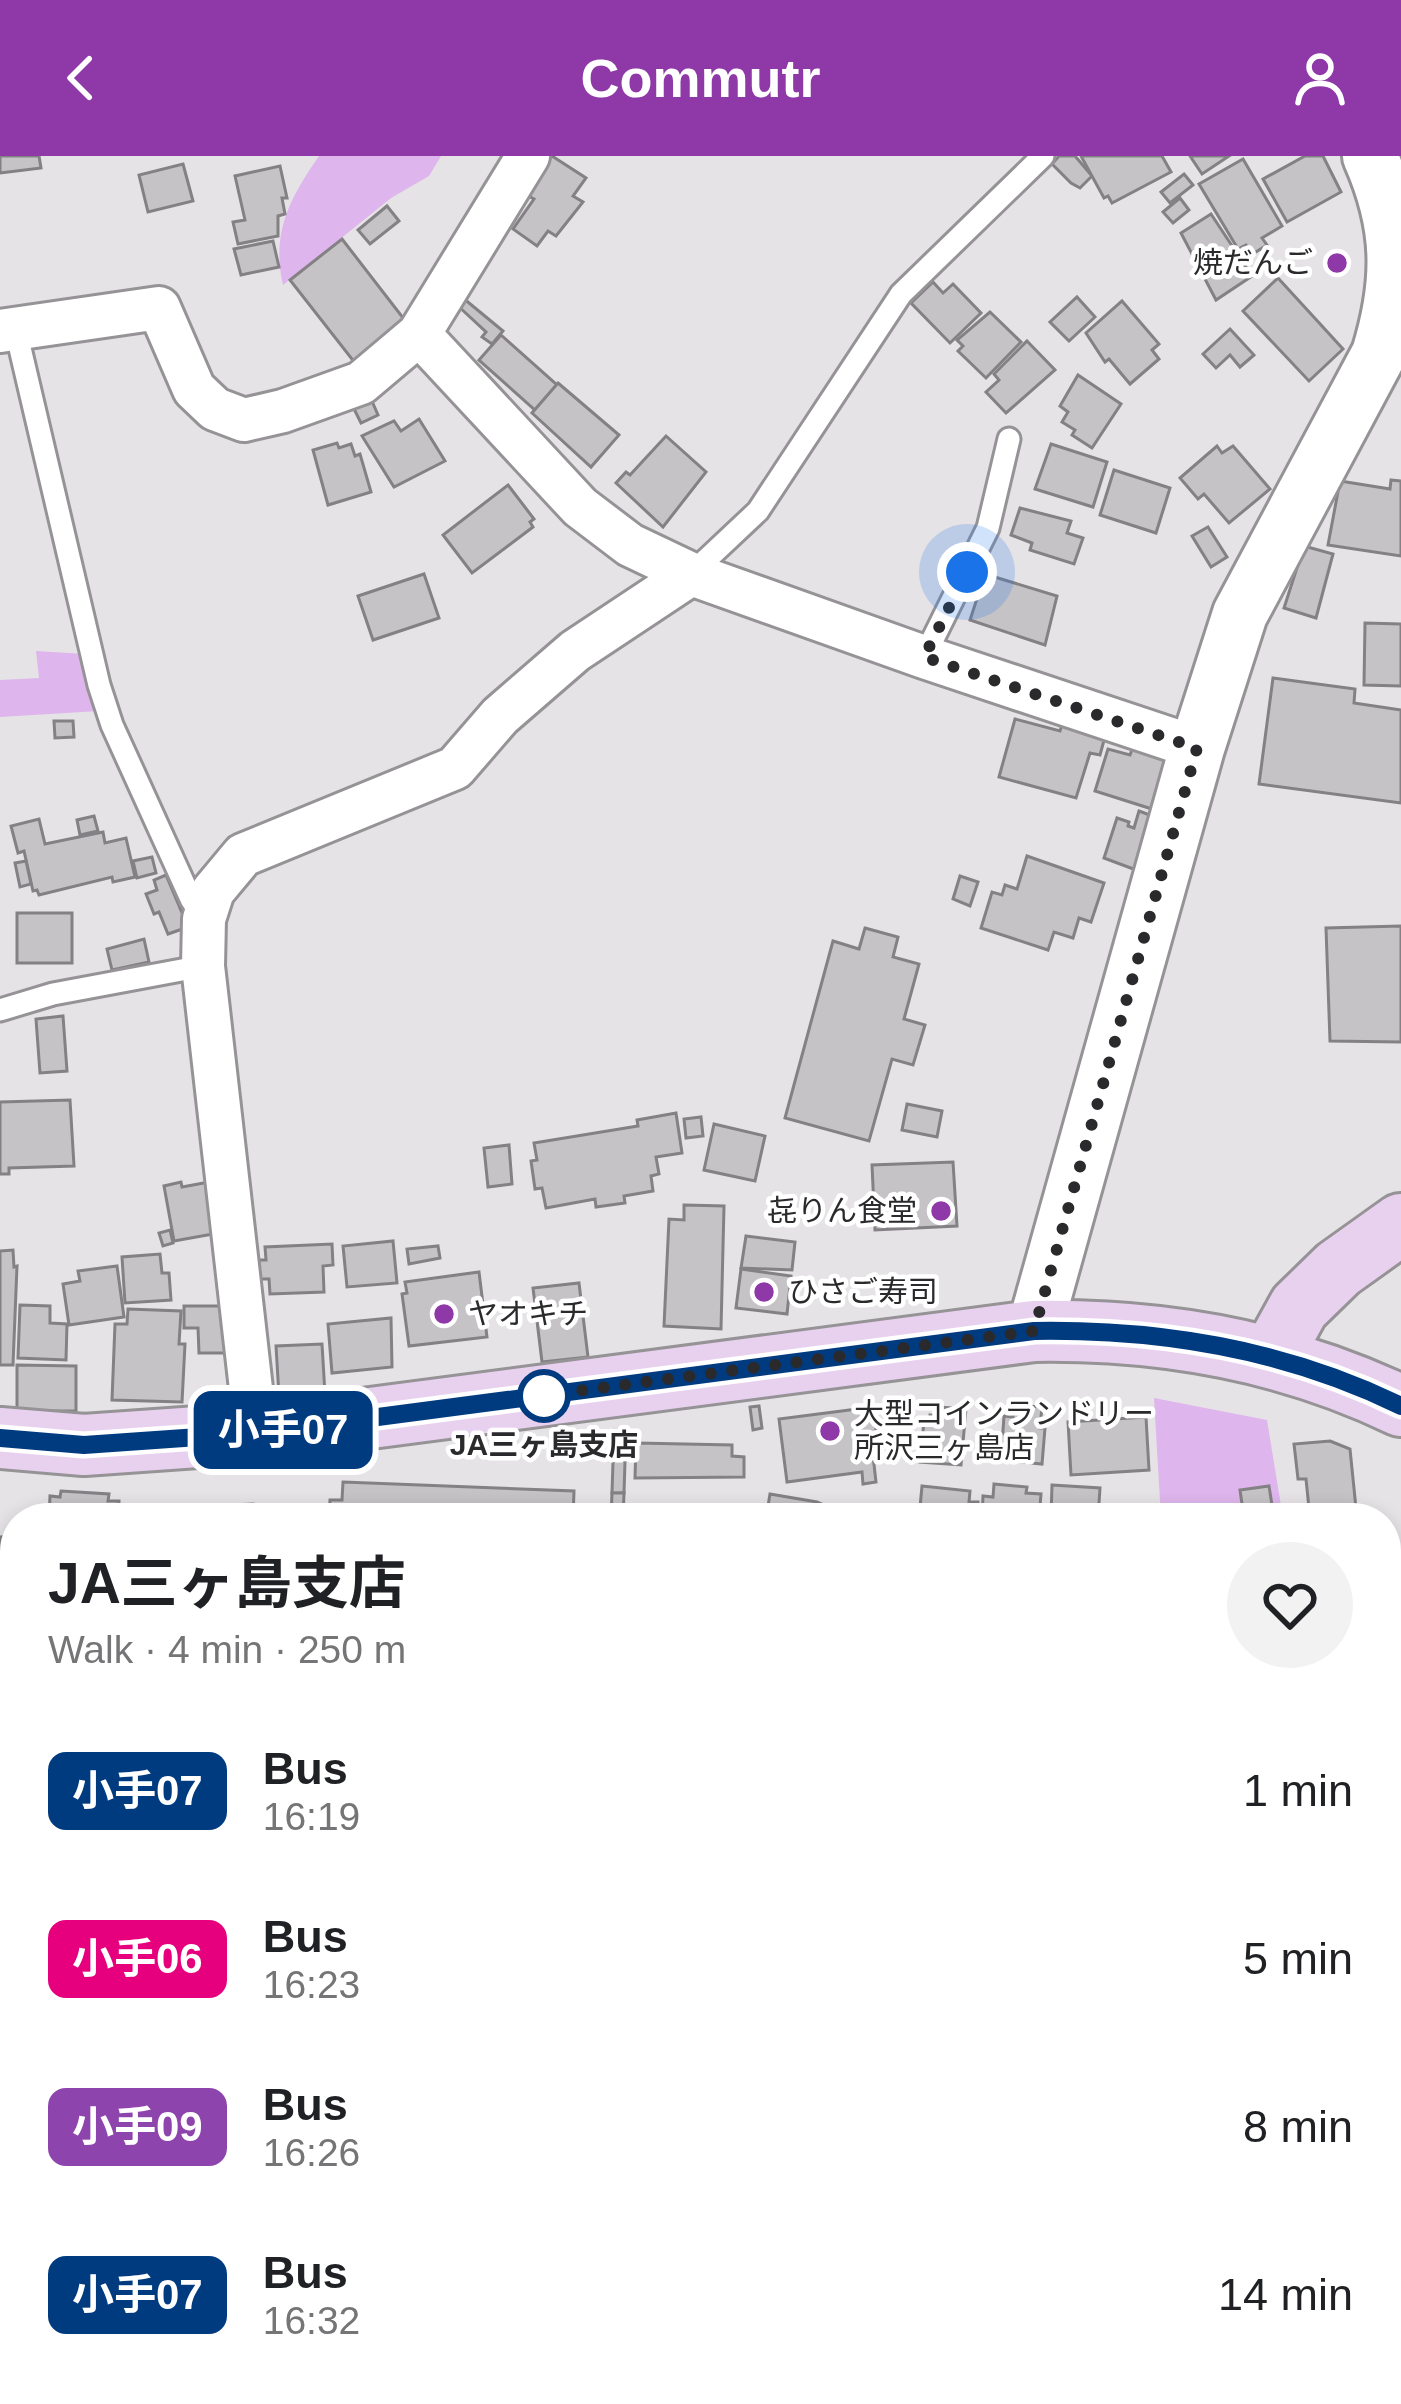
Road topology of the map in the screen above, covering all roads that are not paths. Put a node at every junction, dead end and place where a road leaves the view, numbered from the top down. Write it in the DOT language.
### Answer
graph roads {
  1 [pos="528,156"];
  2 [pos="1043,156"];
  3 [pos="1370,156"];
  4 [pos="1400,256"];
  5 [pos="8,331"];
  6 [pos="419,334"];
  7 [pos="1010,439"];
  8 [pos="691,574"];
  9 [pos="924,657"];
  10 [pos="1197,748"];
  11 [pos="204,919"];
  12 [pos="203,966"];
  13 [pos="0,1010"];
  14 [pos="1401,1224"];
  15 [pos="1034,1331"];
  16 [pos="1272,1356"];
  17 [pos="1401,1406"];
  18 [pos="256,1433"];
  19 [pos="1,1440"];
  1 -- 6 [label="street"];
  2 -- 8 [label="lane"];
  3 -- 4 [label="street"];
  4 -- 10 [label="street"];
  5 -- 6 [label="street"];
  5 -- 11 [label="lane"];
  6 -- 8 [label="street"];
  7 -- 9 [label="lane"];
  8 -- 9 [label="street"];
  8 -- 11 [label="street"];
  9 -- 10 [label="street"];
  10 -- 15 [label="street"];
  11 -- 12 [label="street"];
  12 -- 13 [label="lane"];
  12 -- 18 [label="street"];
  14 -- 16 [label="main road"];
  15 -- 16 [label="main road"];
  15 -- 18 [label="main road"];
  16 -- 17 [label="main road"];
  18 -- 19 [label="main road"];
}
